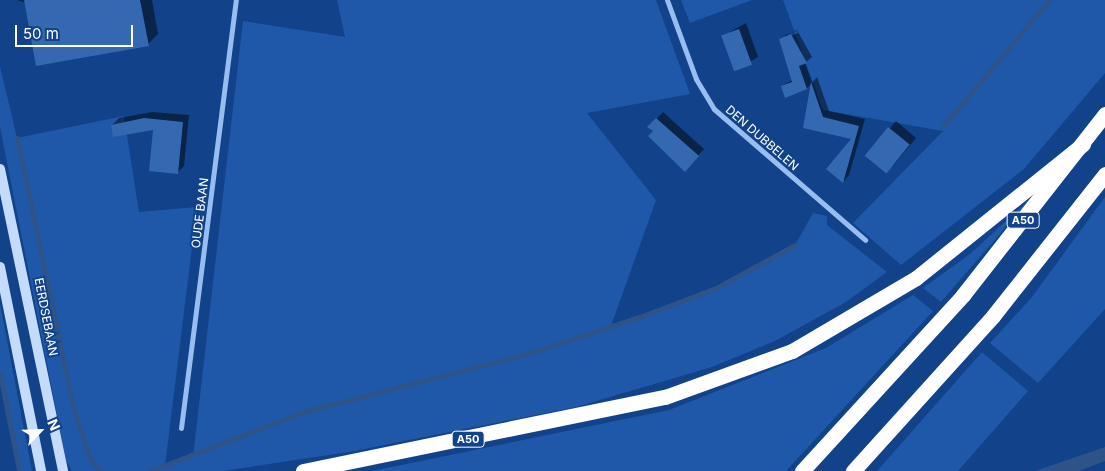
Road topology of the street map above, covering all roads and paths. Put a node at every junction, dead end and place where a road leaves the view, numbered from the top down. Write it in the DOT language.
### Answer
graph roads {
  1 [pos="236,0"];
  2 [pos="667,0"];
  3 [pos="1105,114"];
  4 [pos="1083,144"];
  5 [pos="0,168"];
  6 [pos="1105,174"];
  7 [pos="865,240"];
  8 [pos="0,267"];
  9 [pos="181,428"];
  10 [pos="41,471"];
  11 [pos="63,471"];
  12 [pos="303,471"];
  13 [pos="802,471"];
  14 [pos="853,471"];
  1 -- 9 [label="street, OUDE BAAN"];
  2 -- 7 [label="street, DEN DUBBELEN"];
  3 -- 4 [label="highway, A50"];
  4 -- 12 [label="highway, A50"];
  4 -- 13 [label="highway, A50"];
  5 -- 11 [label="main road, EERDSEBAAN"];
  6 -- 14 [label="highway, A50"];
  8 -- 10 [label="main road"];
}
